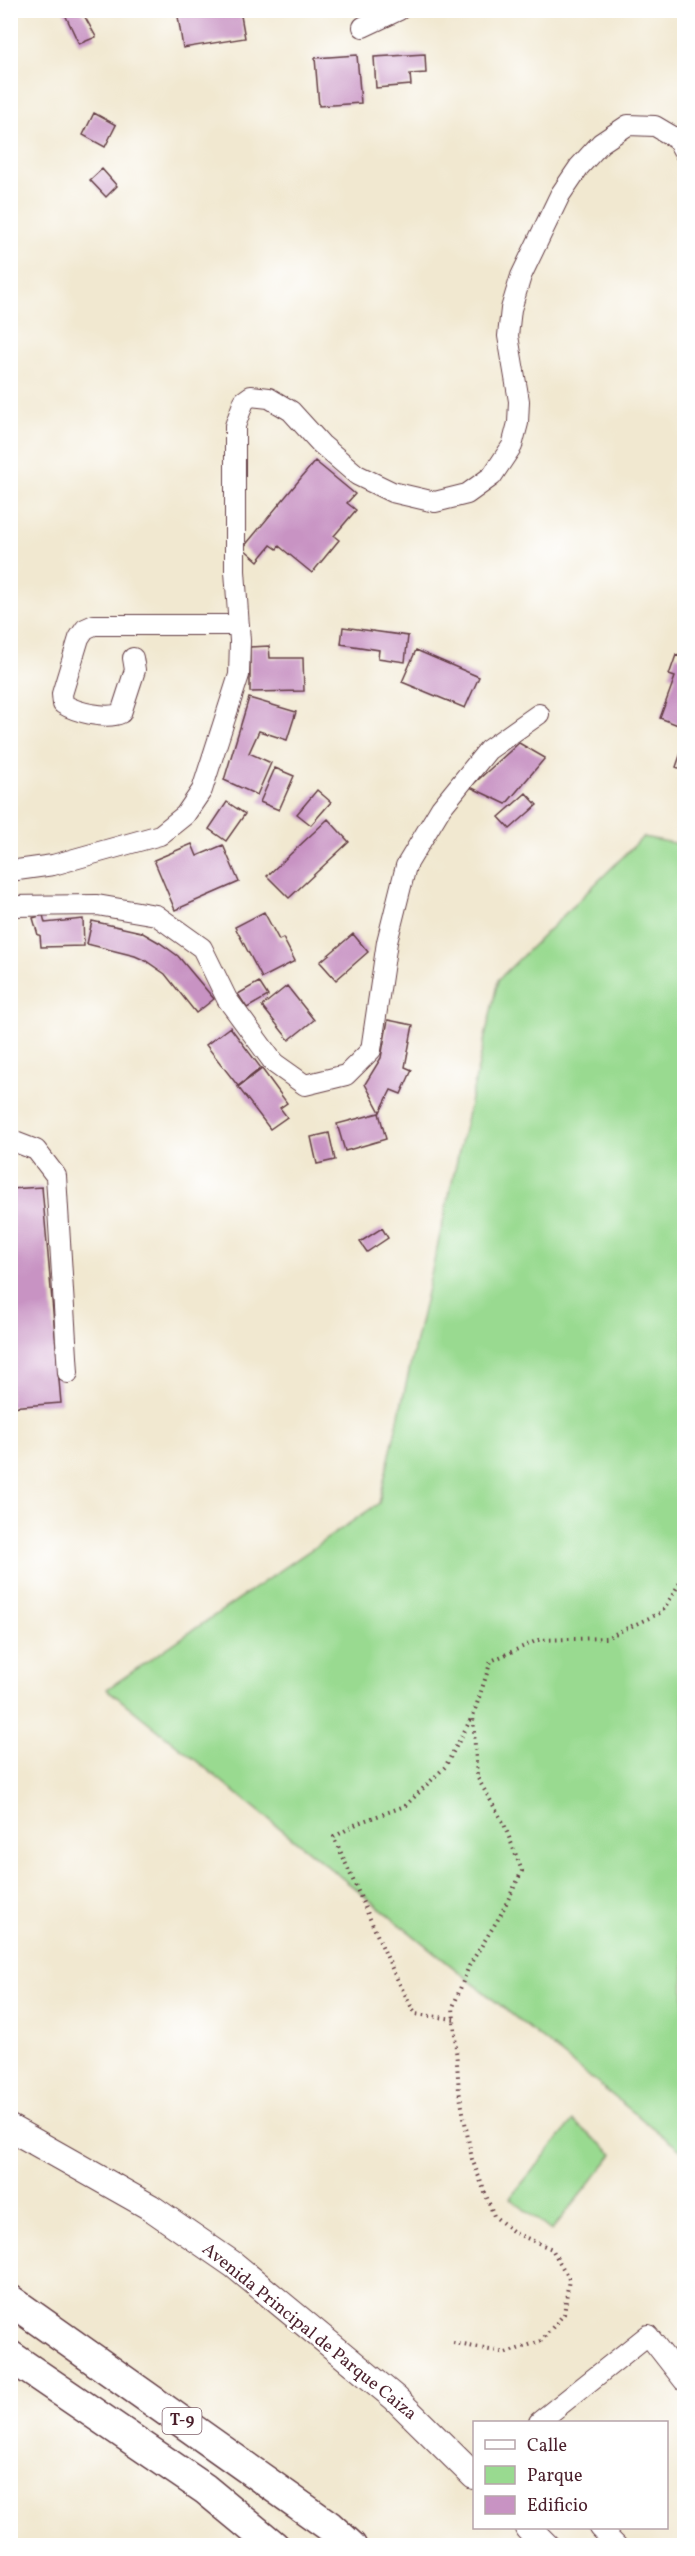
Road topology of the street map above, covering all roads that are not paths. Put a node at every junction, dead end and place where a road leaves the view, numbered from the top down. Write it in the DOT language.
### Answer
graph roads {
  1 [pos="399,10"];
  2 [pos="363,27"];
  3 [pos="684,152"];
  4 [pos="239,625"];
  5 [pos="133,658"];
  6 [pos="539,714"];
  7 [pos="10,871"];
  8 [pos="11,907"];
  9 [pos="10,1140"];
  10 [pos="68,1373"];
  11 [pos="10,2128"];
  12 [pos="10,2300"];
  13 [pos="10,2356"];
  14 [pos="684,2381"];
  15 [pos="540,2421"];
  16 [pos="473,2474"];
  17 [pos="329,2526"];
  18 [pos="529,2529"];
  19 [pos="599,2529"];
  20 [pos="274,2546"];
  21 [pos="351,2546"];
  22 [pos="356,2546"];
  23 [pos="546,2546"];
  24 [pos="617,2546"];
  1 -- 2 [label="street"];
  3 -- 4 [label="street"];
  4 -- 5 [label="street"];
  4 -- 7 [label="street"];
  6 -- 8 [label="street"];
  9 -- 10 [label="street"];
  11 -- 16 [label="main road, Avenida Principal de Parque Caiza"];
  12 -- 17 [label="highway, T-9"];
  13 -- 20 [label="highway, T-9"];
  14 -- 15 [label="street"];
  17 -- 21 [label="highway, T-9"];
  17 -- 22 [label="highway"];
  18 -- 23 [label="main road"];
  19 -- 24 [label="street"];
}
